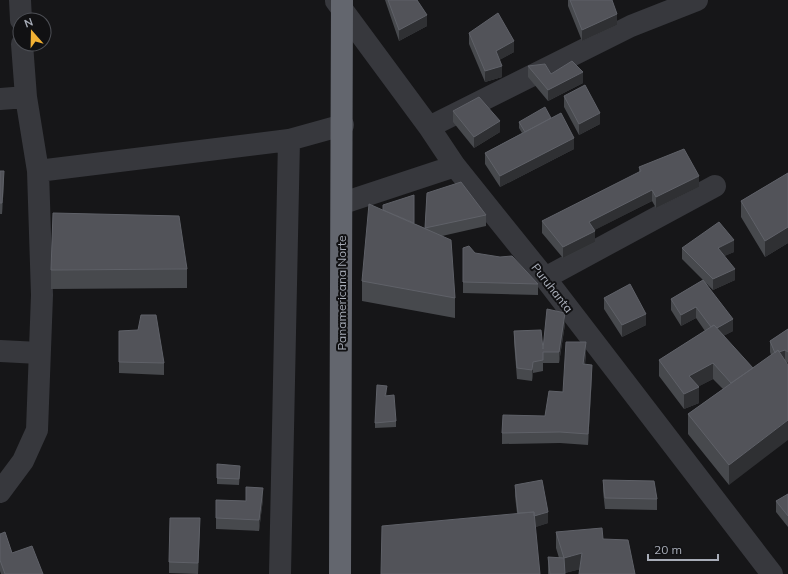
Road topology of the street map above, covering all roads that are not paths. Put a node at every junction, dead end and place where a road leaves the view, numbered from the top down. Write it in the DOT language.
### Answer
graph roads {
  1 [pos="20,0"];
  2 [pos="697,0"];
  3 [pos="340,4"];
  4 [pos="21,12"];
  5 [pos="23,52"];
  6 [pos="26,97"];
  7 [pos="0,100"];
  8 [pos="343,125"];
  9 [pos="429,127"];
  10 [pos="289,140"];
  11 [pos="454,166"];
  12 [pos="38,171"];
  13 [pos="715,186"];
  14 [pos="343,203"];
  15 [pos="545,278"];
  16 [pos="0,351"];
  17 [pos="39,353"];
  18 [pos="0,492"];
  19 [pos="763,572"];
  20 [pos="280,574"];
  21 [pos="340,574"];
  1 -- 4 [label="street"];
  2 -- 9 [label="street"];
  3 -- 8 [label="highway, Panamericana Norte"];
  3 -- 9 [label="street, Puruhanta"];
  5 -- 6 [label="street"];
  6 -- 7 [label="street"];
  6 -- 12 [label="street"];
  8 -- 10 [label="street"];
  8 -- 14 [label="highway, Panamericana Norte"];
  9 -- 11 [label="street, Puruhanta"];
  10 -- 12 [label="street"];
  10 -- 20 [label="street"];
  11 -- 14 [label="street"];
  11 -- 15 [label="street, Puruhanta"];
  12 -- 17 [label="street"];
  13 -- 15 [label="street"];
  14 -- 21 [label="highway, Panamericana Norte"];
  15 -- 19 [label="street, Puruhanta"];
  16 -- 17 [label="street"];
  17 -- 18 [label="street"];
}
